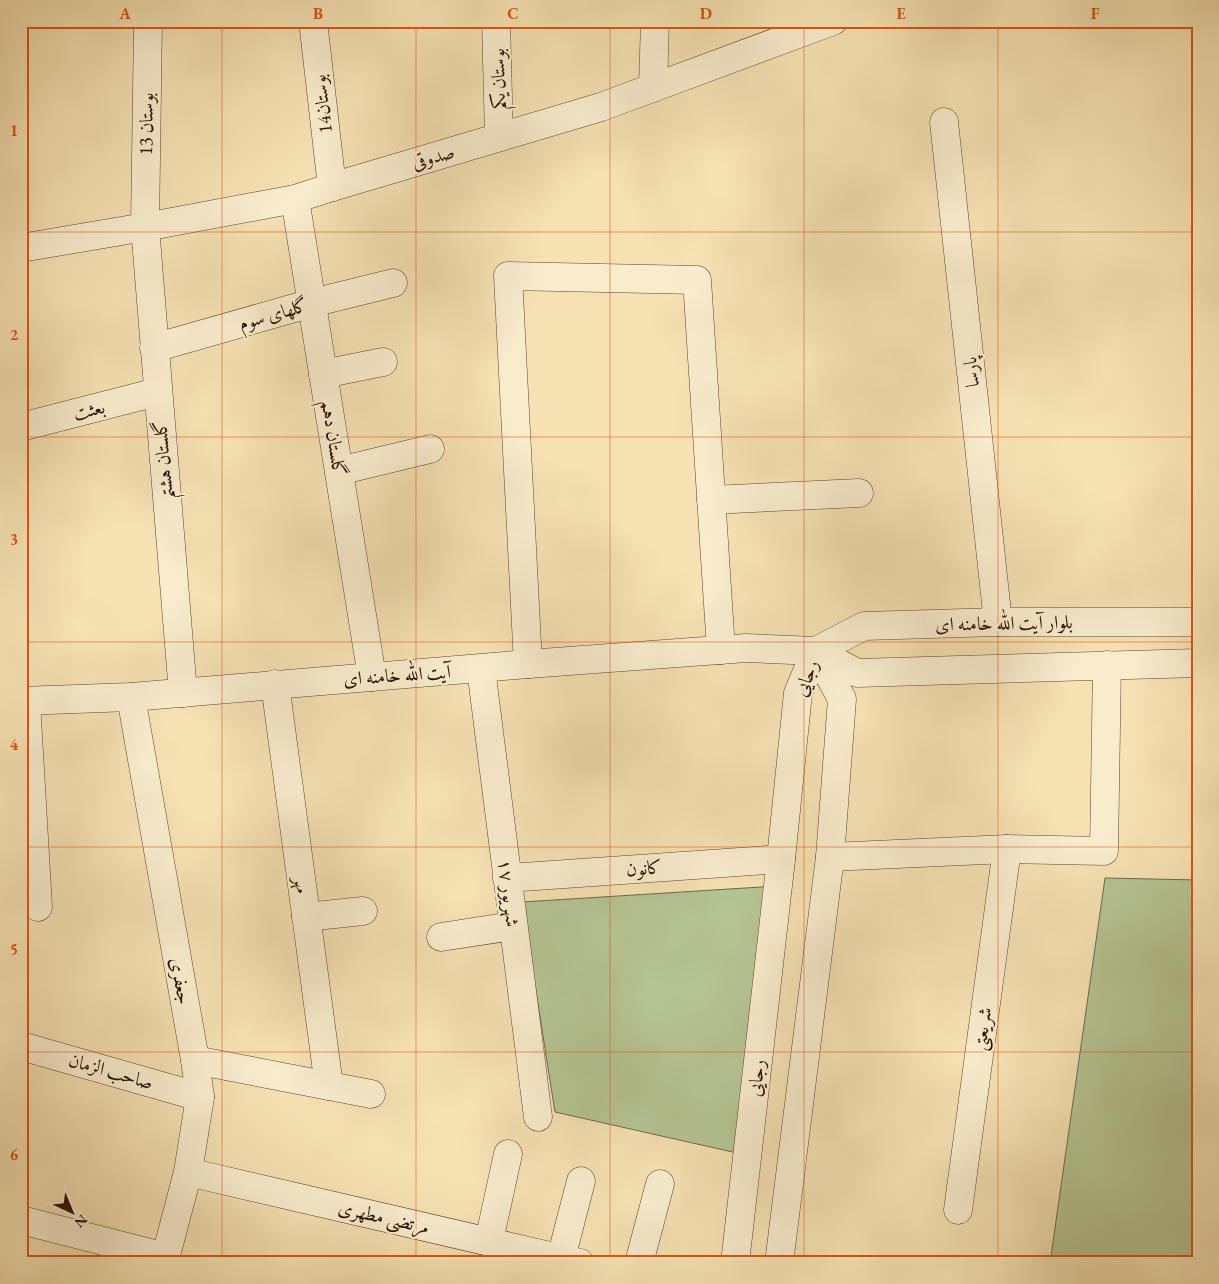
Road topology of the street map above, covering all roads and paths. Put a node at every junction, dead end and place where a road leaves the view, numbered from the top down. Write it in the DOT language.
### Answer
graph roads {
  1 [pos="148,21"];
  2 [pos="312,21"];
  3 [pos="496,21"];
  4 [pos="655,21"];
  5 [pos="833,21"];
  6 [pos="653,88"];
  7 [pos="944,122"];
  8 [pos="499,137"];
  9 [pos="332,187"];
  10 [pos="295,200"];
  11 [pos="145,227"];
  12 [pos="21,248"];
  13 [pos="392,284"];
  14 [pos="312,303"];
  15 [pos="154,348"];
  16 [pos="383,362"];
  17 [pos="323,374"];
  18 [pos="157,392"];
  19 [pos="21,427"];
  20 [pos="430,448"];
  21 [pos="339,471"];
  22 [pos="859,493"];
  23 [pos="711,500"];
  24 [pos="998,622"];
  25 [pos="1198,622"];
  26 [pos="721,650"];
  27 [pos="772,650"];
  28 [pos="816,651"];
  29 [pos="528,664"];
  30 [pos="1198,664"];
  31 [pos="1107,665"];
  32 [pos="481,669"];
  33 [pos="372,677"];
  34 [pos="276,684"];
  35 [pos="183,693"];
  36 [pos="131,697"];
  37 [pos="24,701"];
  38 [pos="1007,849"];
  39 [pos="830,857"];
  40 [pos="781,859"];
  41 [pos="507,878"];
  42 [pos="38,907"];
  43 [pos="363,911"];
  44 [pos="306,917"];
  45 [pos="513,926"];
  46 [pos="441,936"];
  47 [pos="21,1046"];
  48 [pos="195,1060"];
  49 [pos="329,1086"];
  50 [pos="371,1094"];
  51 [pos="200,1097"];
  52 [pos="538,1117"];
  53 [pos="508,1154"];
  54 [pos="188,1172"];
  55 [pos="581,1181"];
  56 [pos="660,1184"];
  57 [pos="958,1210"];
  58 [pos="21,1220"];
  59 [pos="499,1250"];
  60 [pos="165,1260"];
  61 [pos="571,1260"];
  62 [pos="640,1263"];
  63 [pos="735,1263"];
  64 [pos="779,1263"];
  1 -- 11 [label="street, بوستان 13"];
  2 -- 9 [label="street, بوستان14"];
  3 -- 8 [label="street, بوستان یکم"];
  4 -- 6 [label="street"];
  5 -- 6 [label="street, صدوقی"];
  6 -- 8 [label="street, صدوقی"];
  7 -- 24 [label="street, پارسا"];
  8 -- 9 [label="street, صدوقی"];
  9 -- 10 [label="street, صدوقی"];
  10 -- 11 [label="street, صدوقی"];
  10 -- 14 [label="street, گلستان دهم"];
  11 -- 12 [label="street, صدوقی"];
  11 -- 15 [label="street, گلستان هشتم"];
  13 -- 14 [label="street, گلهای سوم"];
  14 -- 15 [label="street, گلهای سوم"];
  14 -- 17 [label="street, گلستان دهم"];
  15 -- 18 [label="street, گلستان هشتم"];
  16 -- 17 [label="street"];
  17 -- 21 [label="street, گلستان دهم"];
  18 -- 19 [label="street, بعثت"];
  18 -- 35 [label="street, گلستان هشتم"];
  20 -- 21 [label="street"];
  21 -- 33 [label="street, گلستان دهم"];
  22 -- 23 [label="street"];
  23 -- 26 [label="street"];
  23 -- 29 [label="street"];
  24 -- 25 [label="street, بلوار آیت الله خامنه ای"];
  24 -- 28 [label="street, بلوار آیت الله خامنه ای"];
  26 -- 27 [label="street, آیت الله خامنه ای"];
  26 -- 29 [label="street, آیت الله خامنه ای"];
  27 -- 28 [label="street, بلوار آیت الله خامنه ای"];
  28 -- 31 [label="street, بلوار آیت الله خامنه ای"];
  28 -- 39 [label="street, رجایی"];
  28 -- 40 [label="street, رجایی"];
  29 -- 32 [label="street, آیت الله خامنه ای"];
  30 -- 31 [label="street, بلوار آیت الله خامنه ای"];
  31 -- 38 [label="street"];
  32 -- 33 [label="street, آیت الله خامنه ای"];
  32 -- 41 [label="street, ۱۷ شهریور"];
  33 -- 34 [label="street, آیت الله خامنه ای"];
  34 -- 35 [label="street, آیت الله خامنه ای"];
  34 -- 44 [label="street, مهر"];
  35 -- 36 [label="street, آیت الله خامنه ای"];
  36 -- 37 [label="street, آیت الله خامنه ای"];
  36 -- 48 [label="street, جعفری"];
  37 -- 42 [label="street"];
  38 -- 39 [label="street"];
  38 -- 57 [label="street, شریعتی"];
  39 -- 64 [label="street, رجایی"];
  40 -- 41 [label="street, کانون"];
  40 -- 63 [label="street, رجایی"];
  41 -- 45 [label="street, ۱۷ شهریور"];
  43 -- 44 [label="street"];
  44 -- 49 [label="street, مهر"];
  45 -- 46 [label="street"];
  45 -- 52 [label="street, ۱۷ شهریور"];
  47 -- 51 [label="street, صاحب الزمان"];
  48 -- 49 [label="street"];
  48 -- 51 [label="street, جعفری"];
  49 -- 50 [label="street"];
  51 -- 54 [label="street, جعفری"];
  53 -- 59 [label="street"];
  54 -- 59 [label="street, مرتضی مطهری"];
  54 -- 60 [label="street, جعفری"];
  55 -- 61 [label="street"];
  56 -- 62 [label="street"];
  58 -- 60 [label="street"];
  59 -- 61 [label="street, مرتضی مطهری"];
}
